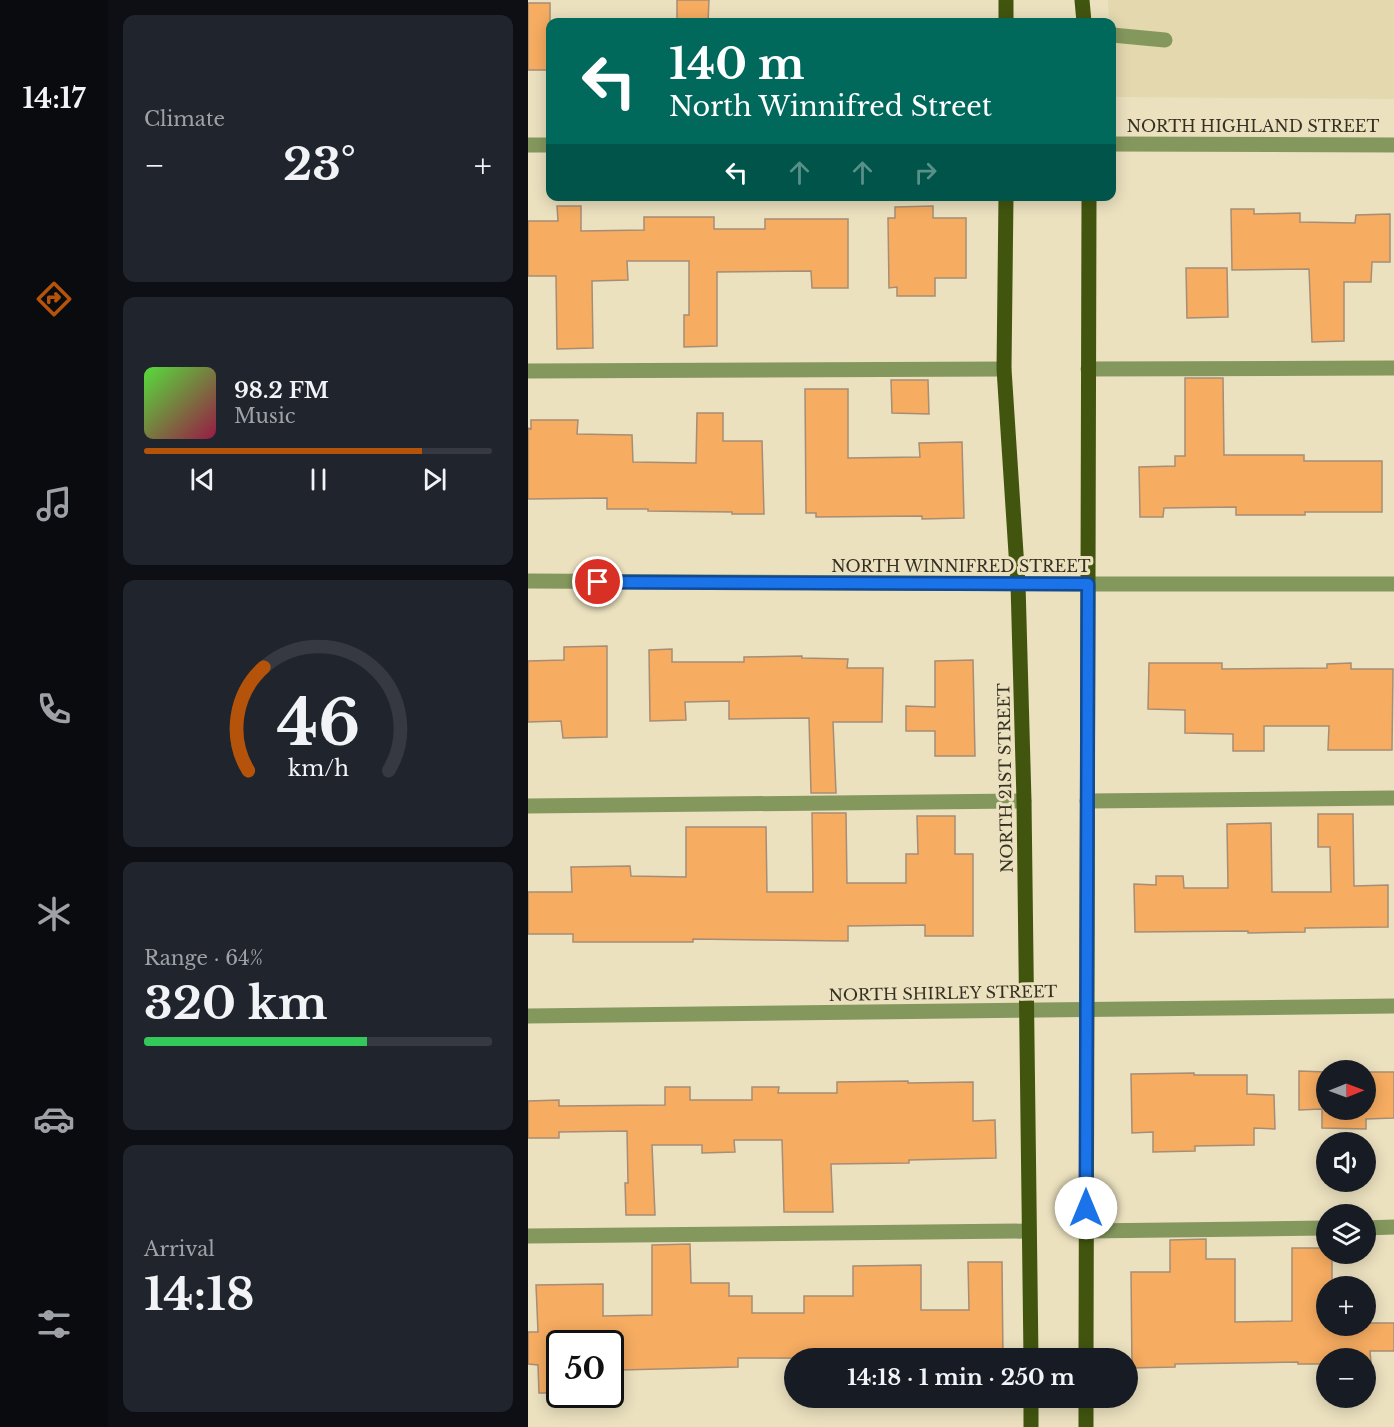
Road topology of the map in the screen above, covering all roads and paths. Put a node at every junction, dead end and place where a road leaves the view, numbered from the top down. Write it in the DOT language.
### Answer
graph roads {
  1 [pos="1006,0"];
  2 [pos="1082,0"];
  3 [pos="1006,18"];
  4 [pos="1084,18"];
  5 [pos="1116,35"];
  6 [pos="1165,40"];
  7 [pos="1116,144"];
  8 [pos="528,145"];
  9 [pos="546,145"];
  10 [pos="1394,145"];
  11 [pos="1006,201"];
  12 [pos="1089,201"];
  13 [pos="1394,368"];
  14 [pos="1004,369"];
  15 [pos="1088,369"];
  16 [pos="528,370"];
  17 [pos="528,582"];
  18 [pos="1018,584"];
  19 [pos="1088,584"];
  20 [pos="1394,584"];
  21 [pos="1394,798"];
  22 [pos="1024,801"];
  23 [pos="1087,801"];
  24 [pos="528,806"];
  25 [pos="1394,1006"];
  26 [pos="1086,1009"];
  27 [pos="1028,1010"];
  28 [pos="528,1016"];
  29 [pos="1394,1227"];
  30 [pos="1316,1228"];
  31 [pos="1376,1228"];
  32 [pos="1029,1231"];
  33 [pos="1086,1231"];
  34 [pos="528,1236"];
  35 [pos="1030,1348"];
  36 [pos="1086,1348"];
  37 [pos="1031,1408"];
  38 [pos="1086,1408"];
  39 [pos="1031,1427"];
  40 [pos="1086,1427"];
  1 -- 3 [label="main road"];
  2 -- 4 [label="main road"];
  5 -- 6 [label="street"];
  7 -- 10 [label="street, NORTH HIGHLAND STREET"];
  8 -- 9 [label="street"];
  11 -- 14 [label="main road, NORTH 21ST STREET"];
  12 -- 15 [label="main road"];
  13 -- 15 [label="street"];
  14 -- 16 [label="street"];
  14 -- 18 [label="main road, NORTH 21ST STREET"];
  15 -- 19 [label="main road"];
  17 -- 18 [label="street, NORTH WINNIFRED STREET"];
  18 -- 19 [label="street, NORTH WINNIFRED STREET"];
  18 -- 22 [label="main road, NORTH 21ST STREET"];
  19 -- 20 [label="street, NORTH WINNIFRED STREET"];
  19 -- 23 [label="main road"];
  21 -- 23 [label="street"];
  22 -- 24 [label="street"];
  22 -- 27 [label="main road, NORTH 21ST STREET"];
  23 -- 26 [label="main road"];
  25 -- 26 [label="street, NORTH SHIRLEY STREET"];
  26 -- 27 [label="street, NORTH SHIRLEY STREET"];
  26 -- 33 [label="main road"];
  27 -- 28 [label="street, NORTH SHIRLEY STREET"];
  27 -- 32 [label="main road, NORTH 21ST STREET"];
  29 -- 31 [label="street"];
  30 -- 33 [label="street"];
  32 -- 34 [label="street"];
  32 -- 35 [label="main road, NORTH 21ST STREET"];
  33 -- 36 [label="main road"];
  37 -- 39 [label="main road"];
  38 -- 40 [label="main road"];
}
